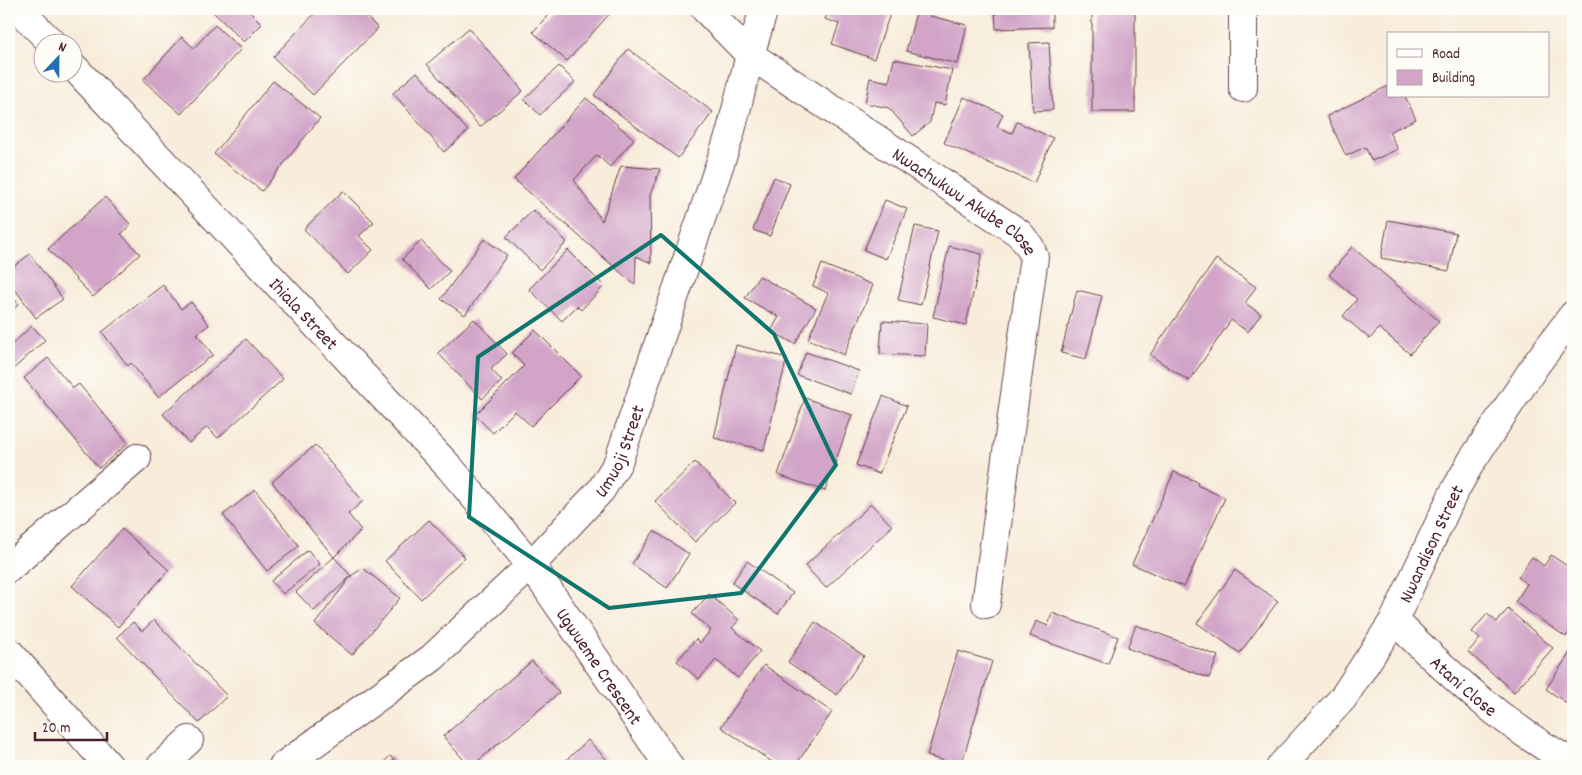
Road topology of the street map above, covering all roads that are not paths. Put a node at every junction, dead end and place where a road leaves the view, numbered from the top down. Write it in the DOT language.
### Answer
graph roads {
  1 [pos="18,9"];
  2 [pos="705,9"];
  3 [pos="764,9"];
  4 [pos="1243,9"];
  5 [pos="41,32"];
  6 [pos="750,55"];
  7 [pos="82,76"];
  8 [pos="1243,88"];
  9 [pos="1573,315"];
  10 [pos="138,458"];
  11 [pos="530,565"];
  12 [pos="9,568"];
  13 [pos="986,604"];
  14 [pos="1394,620"];
  15 [pos="9,652"];
  16 [pos="189,740"];
  17 [pos="1573,763"];
  18 [pos="109,766"];
  19 [pos="161,766"];
  20 [pos="283,766"];
  21 [pos="669,766"];
  22 [pos="1281,766"];
  1 -- 5 [label="street"];
  2 -- 6 [label="street, Nwachukwu Akube Close"];
  3 -- 6 [label="street, Umuoji Street"];
  4 -- 8 [label="street"];
  6 -- 11 [label="street, Umuoji Street"];
  6 -- 13 [label="street, Nwachukwu Akube Close"];
  7 -- 11 [label="street, Ihiala Street"];
  9 -- 14 [label="street, Nwandison Street"];
  10 -- 12 [label="street"];
  11 -- 20 [label="street, Umuoji Street"];
  11 -- 21 [label="street, Ugwueme Crescent"];
  14 -- 17 [label="street, Atani Close"];
  14 -- 22 [label="street, Nwandison Street"];
  15 -- 18 [label="street"];
  16 -- 19 [label="street"];
}
